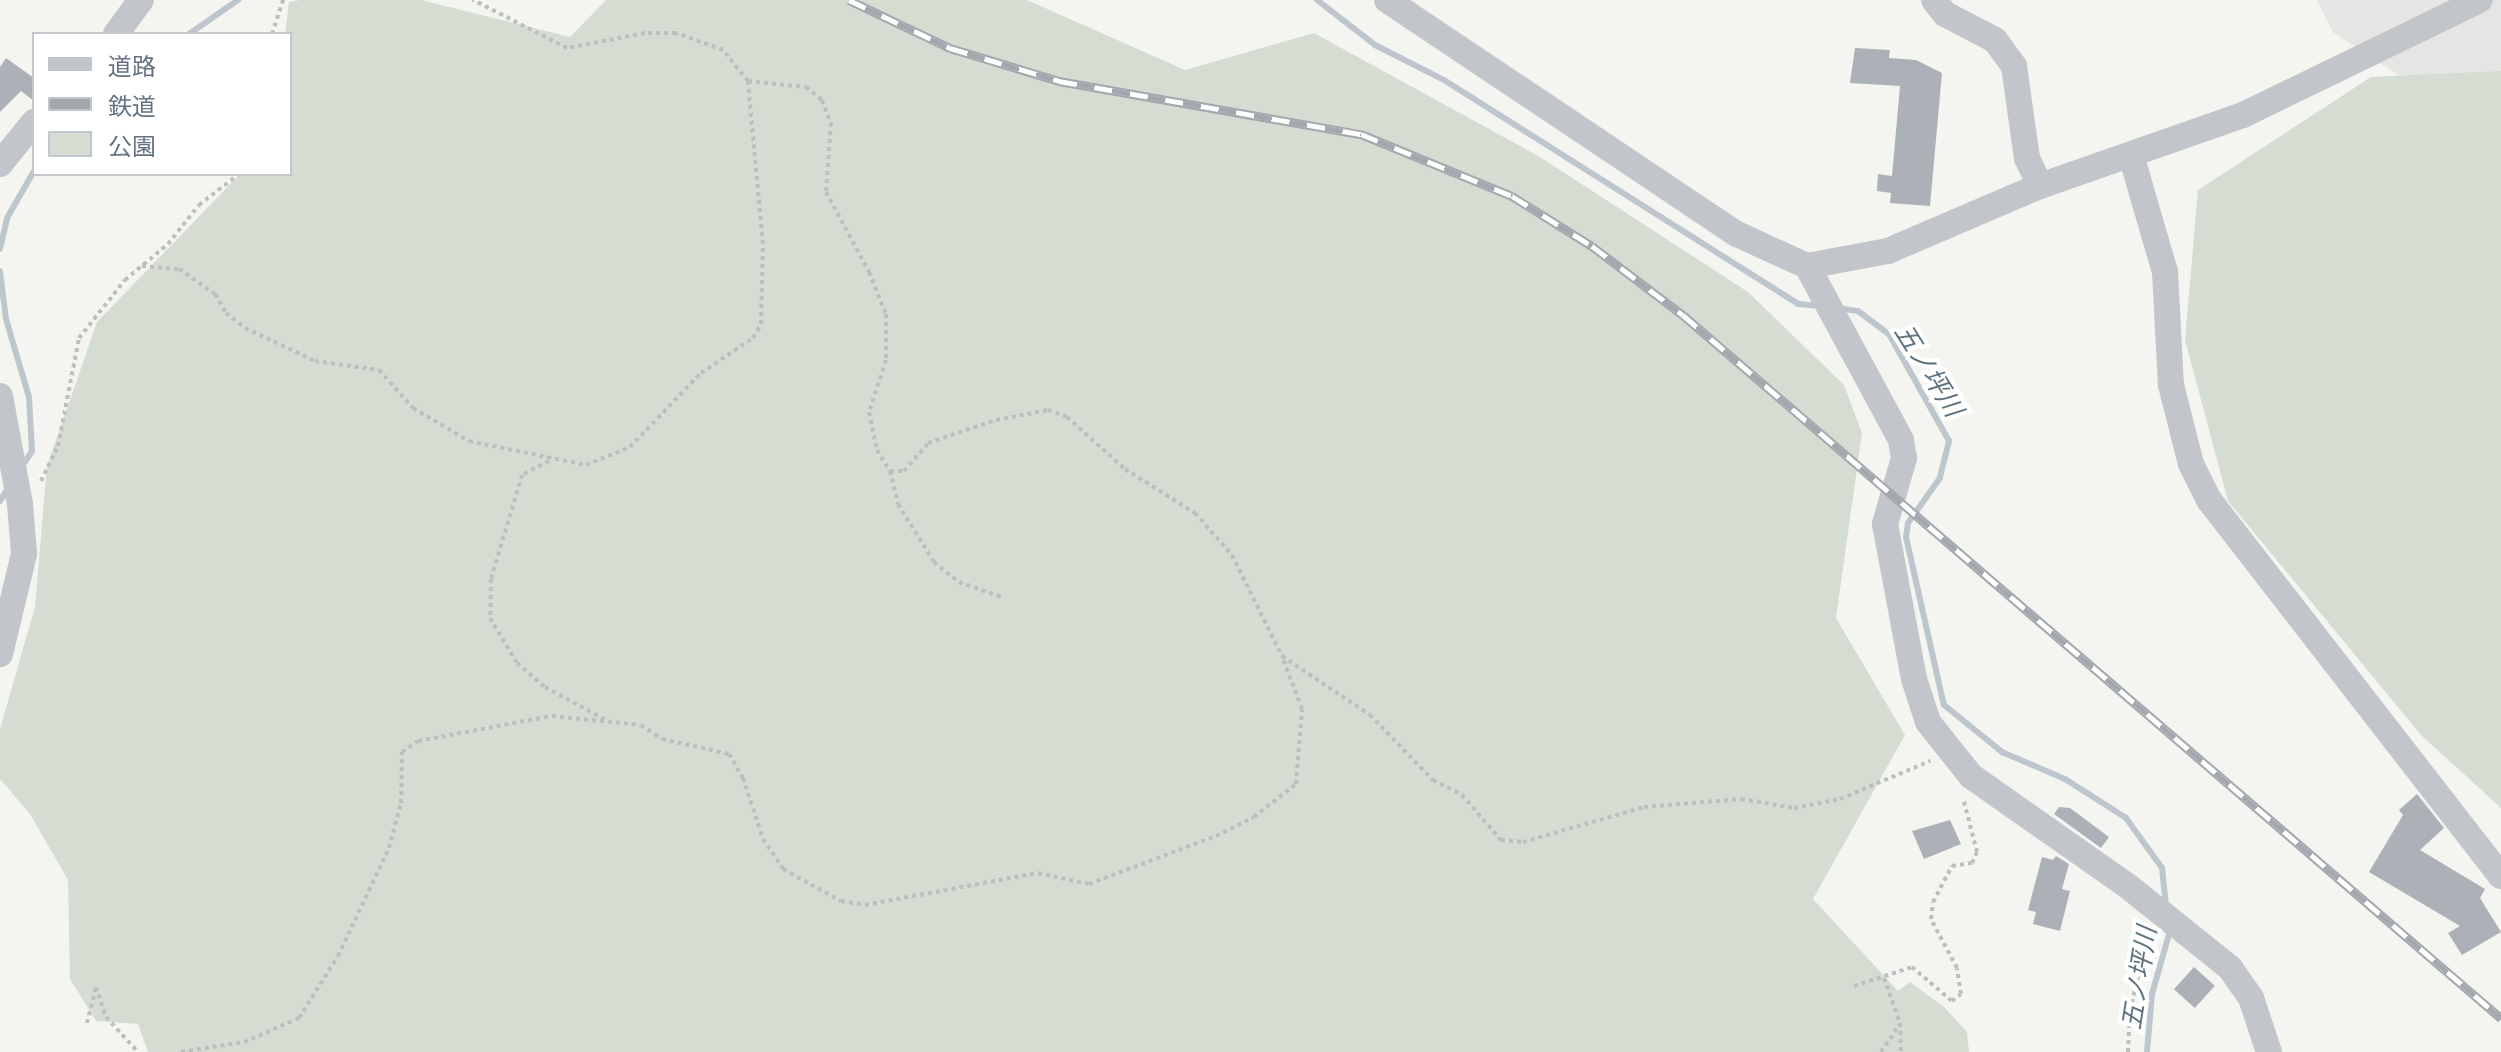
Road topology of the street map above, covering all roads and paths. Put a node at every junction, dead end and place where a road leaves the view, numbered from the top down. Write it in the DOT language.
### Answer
graph roads {
  1 [pos="141,0"];
  2 [pos="283,0"];
  3 [pos="473,0"];
  4 [pos="1387,0"];
  5 [pos="1934,0"];
  6 [pos="2480,0"];
  7 [pos="117,32"];
  8 [pos="273,32"];
  9 [pos="748,81"];
  10 [pos="32,124"];
  11 [pos="2131,155"];
  12 [pos="0,164"];
  13 [pos="236,176"];
  14 [pos="2040,186"];
  15 [pos="142,266"];
  16 [pos="1811,275"];
  17 [pos="0,396"];
  18 [pos="4,447"];
  19 [pos="550,461"];
  20 [pos="890,471"];
  21 [pos="20,504"];
  22 [pos="1004,598"];
  23 [pos="0,654"];
  24 [pos="1282,656"];
  25 [pos="610,722"];
  26 [pos="1950,752"];
  27 [pos="1960,791"];
  28 [pos="2501,876"];
  29 [pos="2145,900"];
  30 [pos="1883,977"];
  31 [pos="1854,986"];
  32 [pos="87,1023"];
  33 [pos="1900,1023"];
  34 [pos="138,1052"];
  35 [pos="181,1052"];
  36 [pos="1881,1052"];
  37 [pos="1901,1052"];
  38 [pos="2128,1052"];
  39 [pos="2269,1052"];
  1 -- 7 [label="street"];
  2 -- 8 [label="path"];
  3 -- 9 [label="path"];
  4 -- 16 [label="street"];
  5 -- 14 [label="street"];
  6 -- 11 [label="street"];
  9 -- 19 [label="path"];
  9 -- 20 [label="path"];
  10 -- 12 [label="street"];
  11 -- 14 [label="street"];
  11 -- 28 [label="street"];
  13 -- 15 [label="path"];
  14 -- 16 [label="street"];
  15 -- 19 [label="path"];
  15 -- 21 [label="path"];
  16 -- 26 [label="street"];
  17 -- 18 [label="street"];
  18 -- 21 [label="street"];
  19 -- 25 [label="path"];
  20 -- 22 [label="path"];
  20 -- 24 [label="path"];
  21 -- 23 [label="street"];
  24 -- 25 [label="path"];
  24 -- 26 [label="path"];
  25 -- 35 [label="path"];
  26 -- 29 [label="street"];
  27 -- 30 [label="path"];
  29 -- 38 [label="path"];
  29 -- 39 [label="street"];
  30 -- 31 [label="path"];
  30 -- 33 [label="path"];
  32 -- 34 [label="path"];
  33 -- 36 [label="path"];
  33 -- 37 [label="path"];
}
